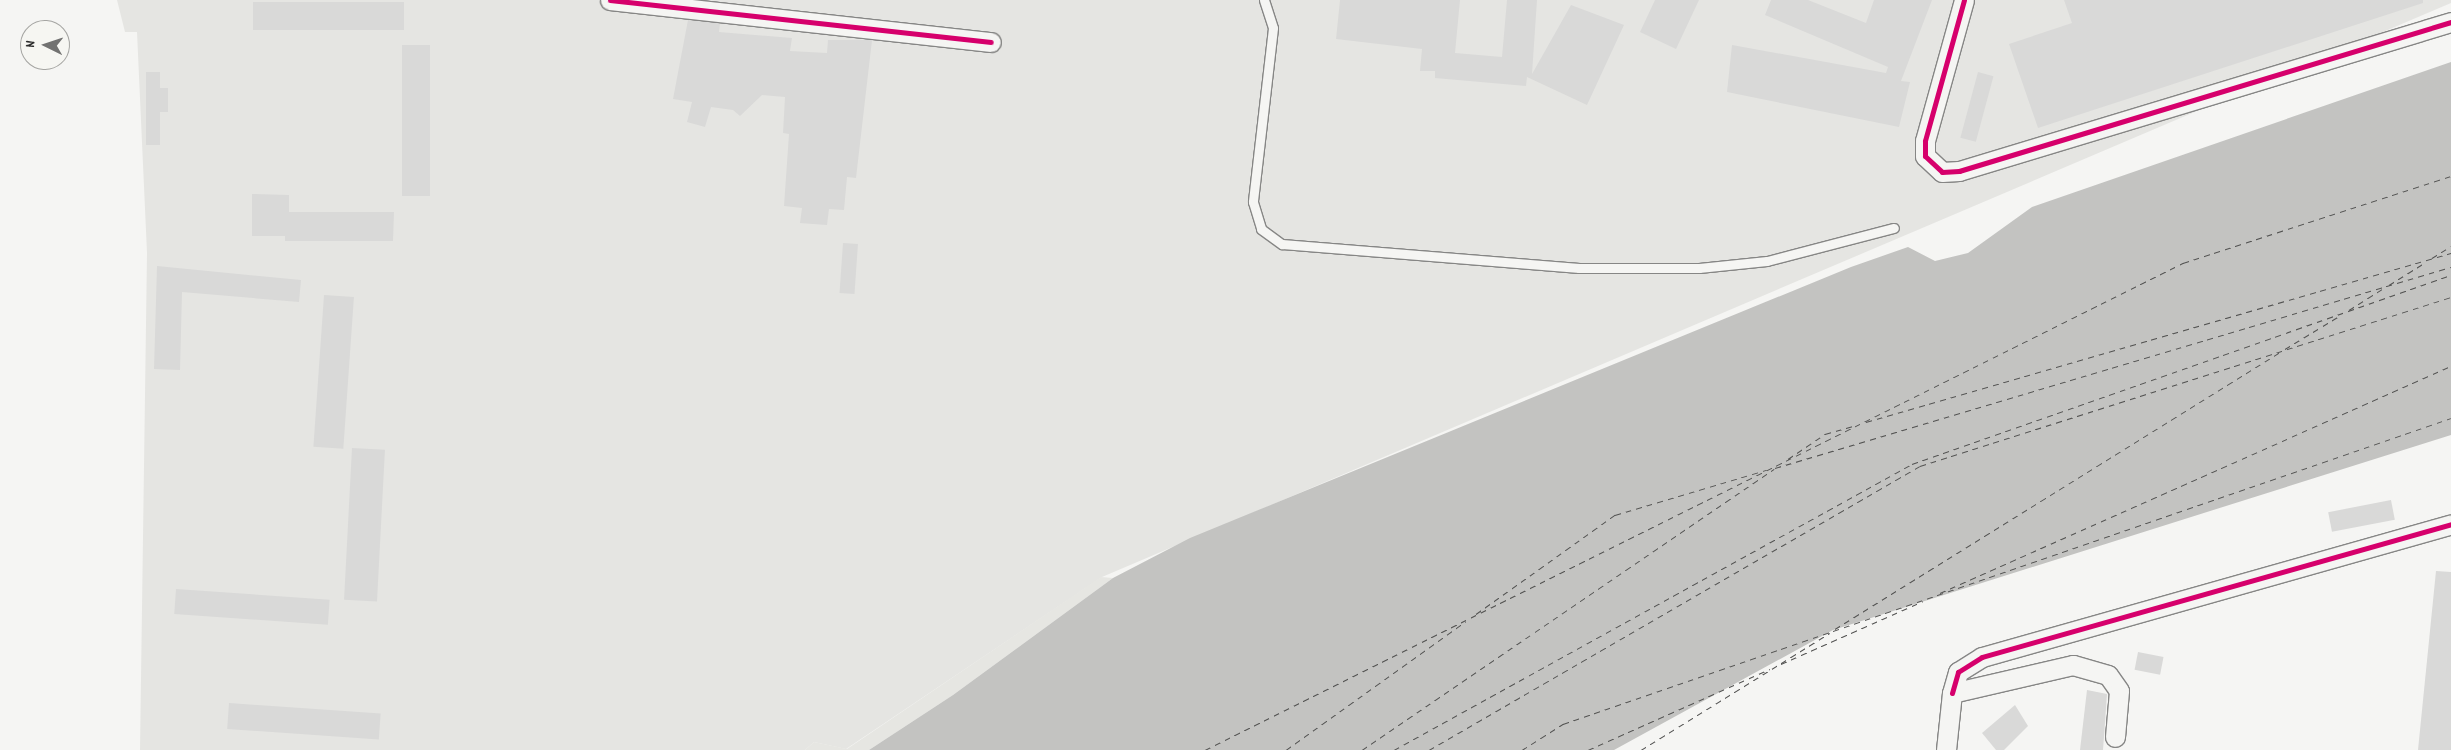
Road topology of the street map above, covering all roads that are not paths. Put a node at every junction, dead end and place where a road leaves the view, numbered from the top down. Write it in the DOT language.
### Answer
graph roads {
  1 [pos="610,0"];
  2 [pos="1264,0"];
  3 [pos="1964,0"];
  4 [pos="2451,22"];
  5 [pos="991,42"];
  6 [pos="1894,228"];
  7 [pos="2451,524"];
  8 [pos="1952,693"];
  9 [pos="2115,736"];
  10 [pos="1946,750"];
  1 -- 5 [label="street"];
  2 -- 6 [label="lane"];
  3 -- 4 [label="street"];
  7 -- 8 [label="street"];
  8 -- 9 [label="street"];
  8 -- 10 [label="street"];
}
